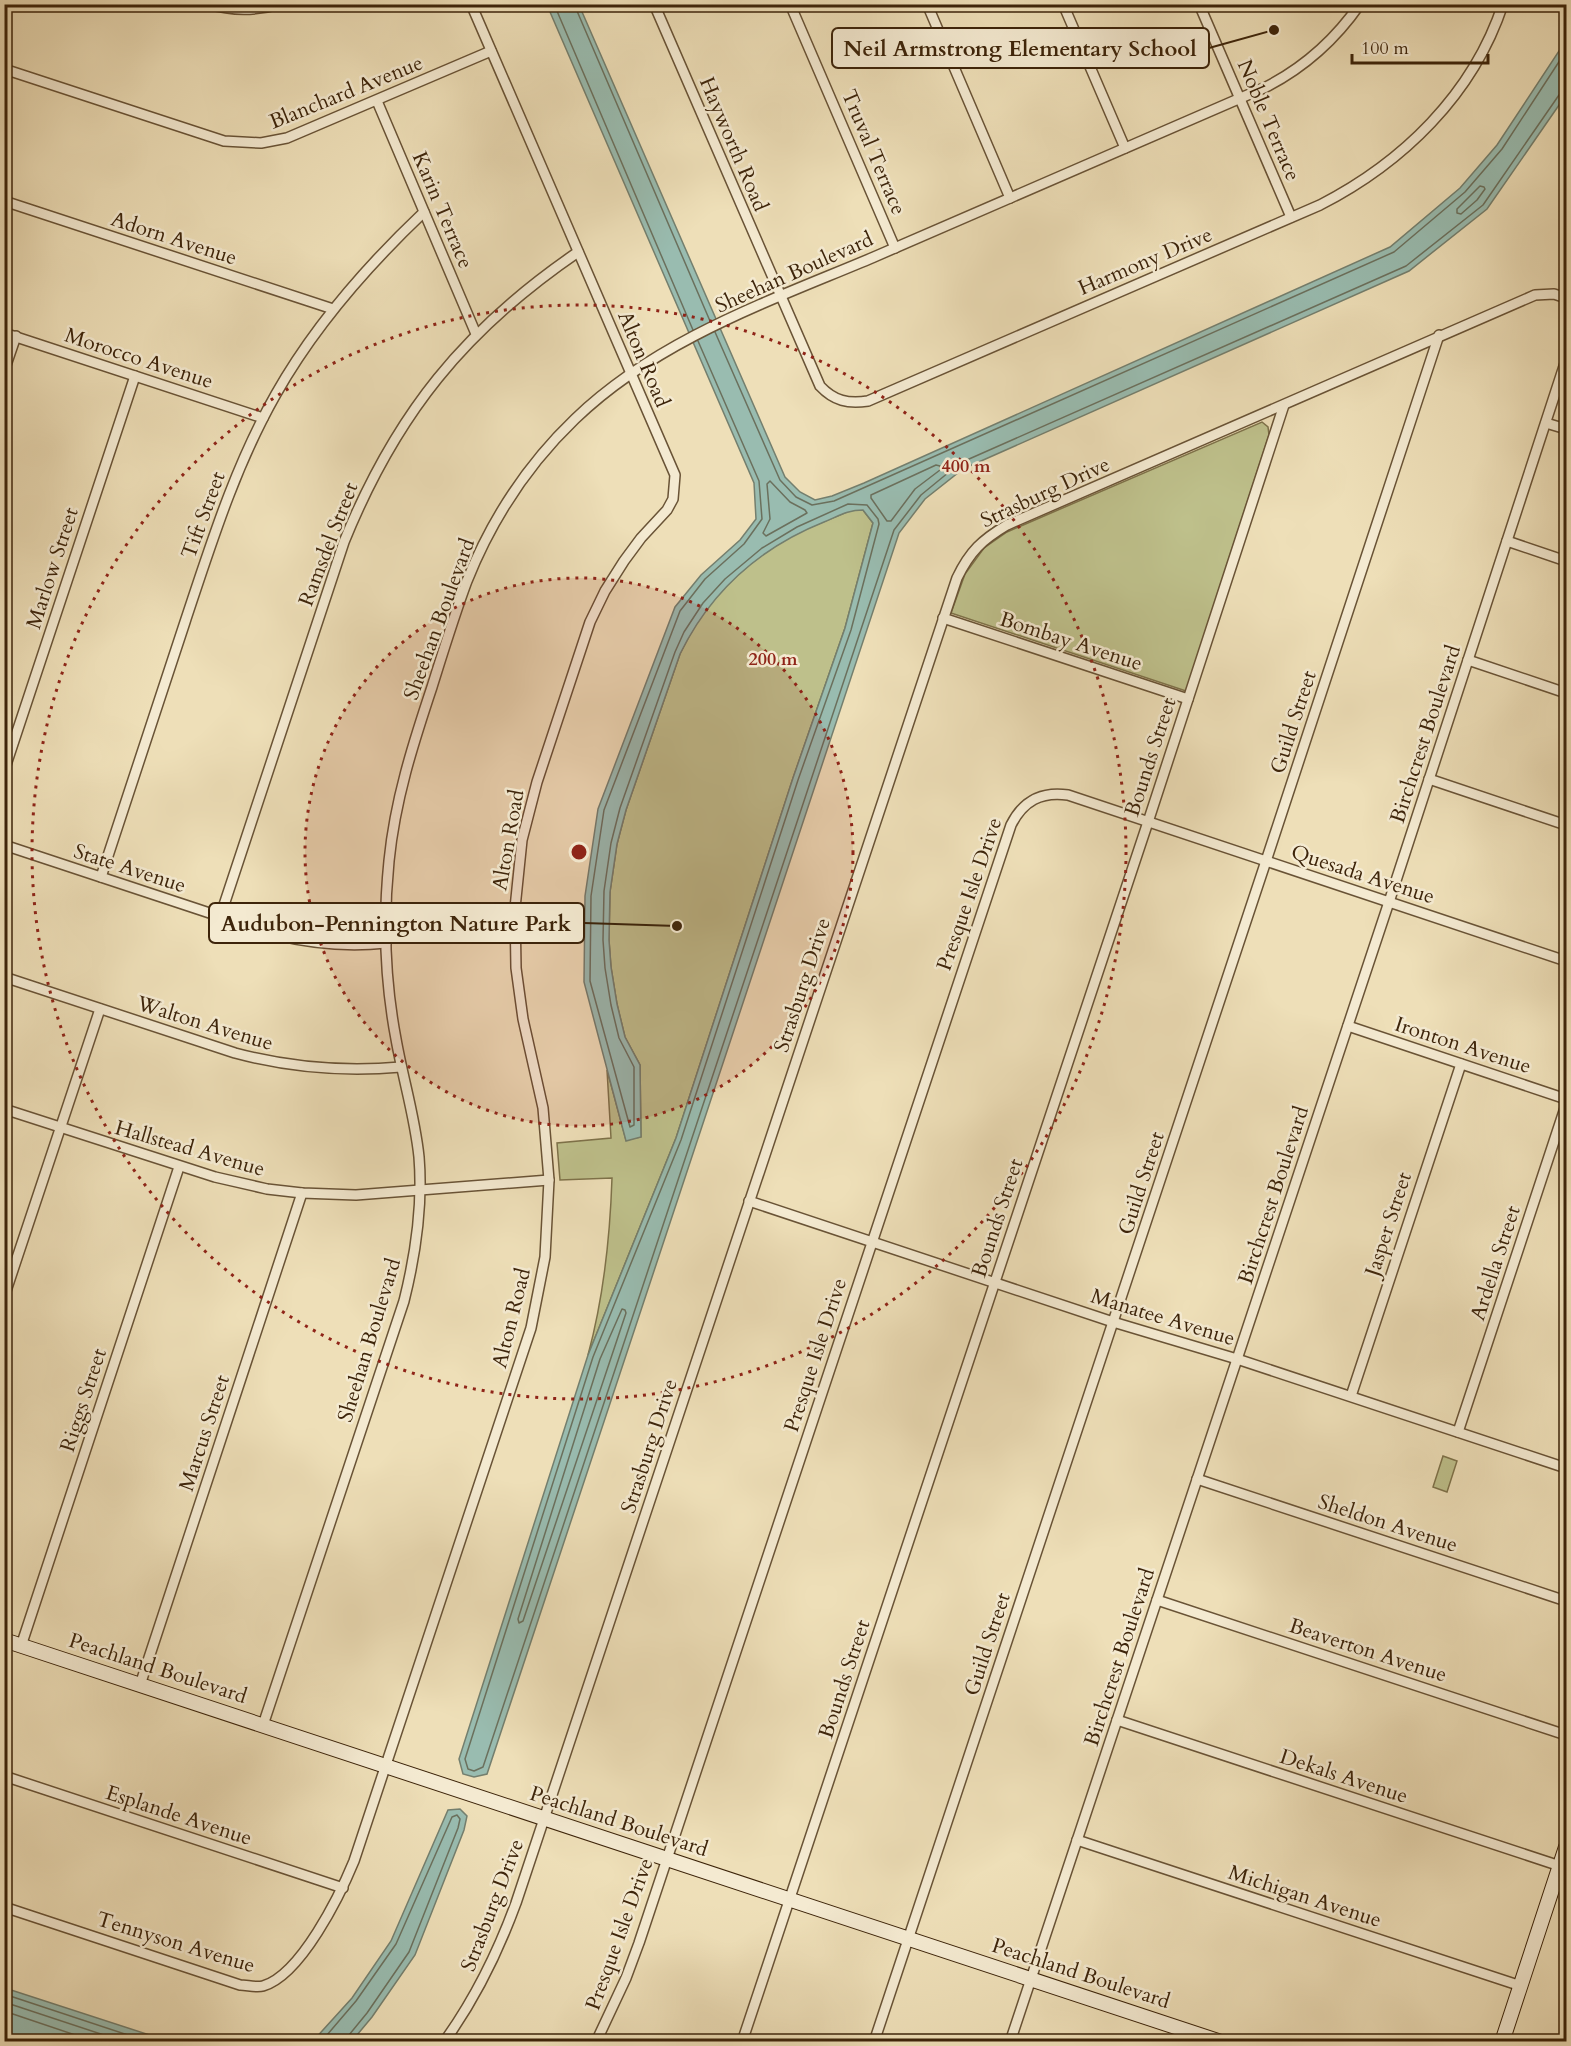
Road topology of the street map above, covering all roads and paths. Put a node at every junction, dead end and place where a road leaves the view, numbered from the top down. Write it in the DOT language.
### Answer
graph roads {
  1 [pos="208,4"];
  2 [pos="280,4"];
  3 [pos="471,4"];
  4 [pos="654,4"];
  5 [pos="790,4"];
  6 [pos="927,4"];
  7 [pos="1063,4"];
  8 [pos="1199,4"];
  9 [pos="1359,4"];
  10 [pos="1503,4"];
  11 [pos="491,51"];
  12 [pos="4,69"];
  13 [pos="1240,99"];
  14 [pos="376,101"];
  15 [pos="1125,148"];
  16 [pos="1010,198"];
  17 [pos="4,201"];
  18 [pos="424,212"];
  19 [pos="1291,217"];
  20 [pos="895,248"];
  21 [pos="578,252"];
  22 [pos="781,297"];
  23 [pos="1566,298"];
  24 [pos="333,309"];
  25 [pos="4,333"];
  26 [pos="476,334"];
  27 [pos="1439,335"];
  28 [pos="16,336"];
  29 [pos="1566,360"];
  30 [pos="4,371"];
  31 [pos="630,373"];
  32 [pos="135,376"];
  33 [pos="1284,405"];
  34 [pos="263,418"];
  35 [pos="1546,423"];
  36 [pos="1566,429"];
  37 [pos="1507,541"];
  38 [pos="1566,561"];
  39 [pos="943,618"];
  40 [pos="1468,660"];
  41 [pos="1566,693"];
  42 [pos="1188,699"];
  43 [pos="4,771"];
  44 [pos="1429,779"];
  45 [pos="1148,822"];
  46 [pos="1566,825"];
  47 [pos="4,845"];
  48 [pos="1266,861"];
  49 [pos="101,877"];
  50 [pos="1389,902"];
  51 [pos="220,916"];
  52 [pos="386,943"];
  53 [pos="1566,961"];
  54 [pos="4,977"];
  55 [pos="100,1009"];
  56 [pos="1348,1026"];
  57 [pos="1461,1064"];
  58 [pos="401,1067"];
  59 [pos="1566,1099"];
  60 [pos="1566,1105"];
  61 [pos="4,1109"];
  62 [pos="60,1127"];
  63 [pos="179,1167"];
  64 [pos="549,1180"];
  65 [pos="420,1191"];
  66 [pos="302,1193"];
  67 [pos="749,1201"];
  68 [pos="872,1242"];
  69 [pos="995,1282"];
  70 [pos="4,1298"];
  71 [pos="1113,1322"];
  72 [pos="1237,1359"];
  73 [pos="1351,1396"];
  74 [pos="1458,1432"];
  75 [pos="1566,1467"];
  76 [pos="1197,1479"];
  77 [pos="1157,1599"];
  78 [pos="1566,1601"];
  79 [pos="4,1640"];
  80 [pos="21,1646"];
  81 [pos="140,1685"];
  82 [pos="1117,1720"];
  83 [pos="263,1725"];
  84 [pos="1566,1735"];
  85 [pos="386,1766"];
  86 [pos="4,1776"];
  87 [pos="544,1818"];
  88 [pos="1077,1840"];
  89 [pos="1566,1847"];
  90 [pos="667,1858"];
  91 [pos="1560,1866"];
  92 [pos="343,1888"];
  93 [pos="790,1899"];
  94 [pos="4,1907"];
  95 [pos="909,1938"];
  96 [pos="1031,1979"];
  97 [pos="1521,1986"];
  98 [pos="444,2042"];
  99 [pos="596,2042"];
  100 [pos="742,2042"];
  101 [pos="874,2042"];
  102 [pos="1010,2042"];
  103 [pos="1221,2042"];
  104 [pos="1502,2042"];
  1 -- 2 [label="street"];
  3 -- 11 [label="street, Alton Road"];
  4 -- 22 [label="street, Hayworth Road"];
  5 -- 20 [label="street, Truval Terrace"];
  6 -- 16 [label="street"];
  7 -- 15 [label="street"];
  8 -- 13 [label="street, Noble Terrace"];
  9 -- 13 [label="street, Sheehan Boulevard"];
  10 -- 19 [label="street, Harmony Drive"];
  11 -- 14 [label="street, Blanchard Avenue"];
  11 -- 21 [label="street, Alton Road"];
  12 -- 14 [label="street, Blanchard Avenue"];
  13 -- 15 [label="street, Sheehan Boulevard"];
  13 -- 19 [label="street, Noble Terrace"];
  14 -- 18 [label="street, Karin Terrace"];
  15 -- 16 [label="street, Sheehan Boulevard"];
  16 -- 20 [label="street, Sheehan Boulevard"];
  17 -- 24 [label="street, Adorn Avenue"];
  18 -- 24 [label="street, Tift Street"];
  18 -- 26 [label="street, Karin Terrace"];
  19 -- 22 [label="street, Harmony Drive"];
  20 -- 22 [label="street, Sheehan Boulevard"];
  21 -- 26 [label="street, Ramsdel Street"];
  21 -- 31 [label="street, Alton Road"];
  22 -- 31 [label="street, Sheehan Boulevard"];
  23 -- 27 [label="street, Strasburg Drive"];
  24 -- 34 [label="street, Tift Street"];
  25 -- 28 [label="street, Morocco Avenue"];
  26 -- 51 [label="street, Ramsdel Street"];
  27 -- 33 [label="street, Strasburg Drive"];
  27 -- 48 [label="street, Guild Street"];
  28 -- 30 [label="street"];
  28 -- 32 [label="street, Morocco Avenue"];
  29 -- 35 [label="street, Birchcrest Boulevard"];
  31 -- 52 [label="street, Sheehan Boulevard"];
  31 -- 64 [label="street, Alton Road"];
  32 -- 34 [label="street, Morocco Avenue"];
  32 -- 43 [label="street, Marlow Street"];
  33 -- 39 [label="street, Strasburg Drive"];
  33 -- 42 [label="street, Bounds Street"];
  34 -- 49 [label="street, Tift Street"];
  35 -- 36 [label="street"];
  35 -- 37 [label="street, Birchcrest Boulevard"];
  37 -- 38 [label="street"];
  37 -- 40 [label="street, Birchcrest Boulevard"];
  39 -- 42 [label="street, Bombay Avenue"];
  39 -- 67 [label="street, Strasburg Drive"];
  40 -- 41 [label="street"];
  40 -- 44 [label="street, Birchcrest Boulevard"];
  42 -- 45 [label="street, Bounds Street"];
  44 -- 46 [label="street"];
  44 -- 50 [label="street, Birchcrest Boulevard"];
  45 -- 48 [label="street, Quesada Avenue"];
  45 -- 68 [label="street, Presque Isle Drive"];
  45 -- 69 [label="street, Bounds Street"];
  47 -- 49 [label="street, State Avenue"];
  48 -- 50 [label="street, Quesada Avenue"];
  48 -- 71 [label="street, Guild Street"];
  49 -- 51 [label="street, State Avenue"];
  50 -- 53 [label="street, Quesada Avenue"];
  50 -- 56 [label="street, Birchcrest Boulevard"];
  51 -- 52 [label="street, State Avenue"];
  52 -- 58 [label="street, Sheehan Boulevard"];
  54 -- 55 [label="street, Walton Avenue"];
  55 -- 58 [label="street, Walton Avenue"];
  55 -- 62 [label="street"];
  56 -- 57 [label="street, Ironton Avenue"];
  56 -- 72 [label="street, Birchcrest Boulevard"];
  57 -- 59 [label="street, Ironton Avenue"];
  57 -- 73 [label="street, Jasper Street"];
  58 -- 65 [label="street, Sheehan Boulevard"];
  60 -- 74 [label="street, Ardella Street"];
  61 -- 62 [label="street, Hallstead Avenue"];
  62 -- 63 [label="street, Hallstead Avenue"];
  62 -- 70 [label="street"];
  63 -- 66 [label="street, Hallstead Avenue"];
  63 -- 80 [label="street, Riggs Street"];
  64 -- 65 [label="street, Hallstead Avenue"];
  64 -- 85 [label="street, Alton Road"];
  65 -- 66 [label="street, Hallstead Avenue"];
  65 -- 83 [label="street, Sheehan Boulevard"];
  66 -- 81 [label="street, Marcus Street"];
  67 -- 68 [label="street, Manatee Avenue"];
  67 -- 87 [label="street, Strasburg Drive"];
  68 -- 69 [label="street, Manatee Avenue"];
  68 -- 90 [label="street, Presque Isle Drive"];
  69 -- 71 [label="street, Manatee Avenue"];
  69 -- 93 [label="street, Bounds Street"];
  71 -- 72 [label="street, Manatee Avenue"];
  71 -- 95 [label="street, Guild Street"];
  72 -- 73 [label="street, Manatee Avenue"];
  72 -- 76 [label="street, Birchcrest Boulevard"];
  73 -- 74 [label="street, Manatee Avenue"];
  74 -- 75 [label="street, Manatee Avenue"];
  76 -- 77 [label="street, Birchcrest Boulevard"];
  76 -- 78 [label="street, Sheldon Avenue"];
  77 -- 82 [label="street, Birchcrest Boulevard"];
  77 -- 84 [label="street, Beaverton Avenue"];
  79 -- 80 [label="street, Peachland Boulevard"];
  80 -- 81 [label="street, Peachland Boulevard"];
  81 -- 83 [label="street, Peachland Boulevard"];
  82 -- 88 [label="street, Birchcrest Boulevard"];
  82 -- 91 [label="street, Dekals Avenue"];
  83 -- 85 [label="street, Peachland Boulevard"];
  85 -- 87 [label="street, Peachland Boulevard"];
  85 -- 92 [label="street, Tennyson Avenue"];
  86 -- 92 [label="street, Esplande Avenue"];
  87 -- 90 [label="street, Peachland Boulevard"];
  87 -- 98 [label="street, Strasburg Drive"];
  88 -- 96 [label="street, Birchcrest Boulevard"];
  88 -- 97 [label="street, Michigan Avenue"];
  89 -- 91 [label="street"];
  90 -- 93 [label="street, Peachland Boulevard"];
  90 -- 99 [label="street, Presque Isle Drive"];
  91 -- 97 [label="street"];
  92 -- 94 [label="street, Tennyson Avenue"];
  93 -- 95 [label="street, Peachland Boulevard"];
  93 -- 100 [label="street, Bounds Street"];
  95 -- 96 [label="street, Peachland Boulevard"];
  95 -- 101 [label="street, Guild Street"];
  96 -- 102 [label="street, Birchcrest Boulevard"];
  96 -- 103 [label="street, Peachland Boulevard"];
  97 -- 104 [label="street"];
}
